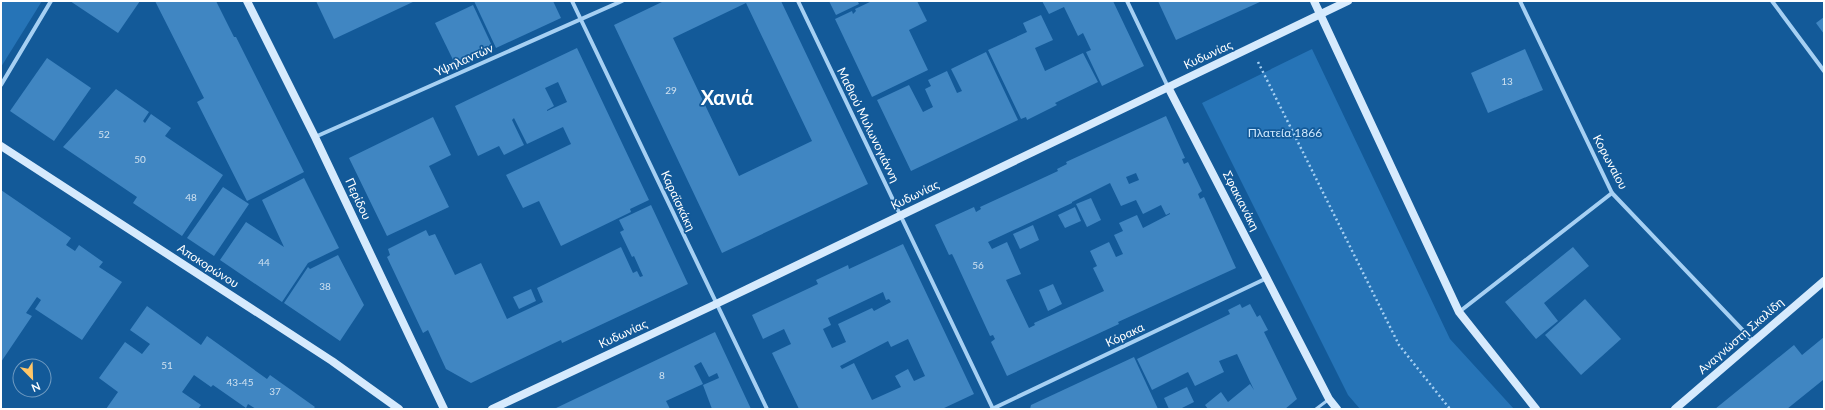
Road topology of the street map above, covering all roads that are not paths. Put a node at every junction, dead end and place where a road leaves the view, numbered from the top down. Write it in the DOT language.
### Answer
graph roads {
  1 [pos="51,1"];
  2 [pos="247,1"];
  3 [pos="572,1"];
  4 [pos="622,1"];
  5 [pos="798,1"];
  6 [pos="1127,1"];
  7 [pos="1314,1"];
  8 [pos="1348,1"];
  9 [pos="1520,1"];
  10 [pos="1772,1"];
  11 [pos="1320,15"];
  12 [pos="581,19"];
  13 [pos="1824,71"];
  14 [pos="1,85"];
  15 [pos="1168,87"];
  16 [pos="315,137"];
  17 [pos="1,146"];
  18 [pos="1612,193"];
  19 [pos="900,216"];
  20 [pos="1267,278"];
  21 [pos="1824,282"];
  22 [pos="716,304"];
  23 [pos="1459,312"];
  24 [pos="1753,341"];
  25 [pos="1329,399"];
  26 [pos="399,409"];
  27 [pos="444,409"];
  28 [pos="492,409"];
  29 [pos="767,409"];
  30 [pos="993,409"];
  31 [pos="1316,409"];
  32 [pos="1337,409"];
  33 [pos="1536,409"];
  34 [pos="1675,409"];
  1 -- 14 [label="street"];
  2 -- 16 [label="main road, Περίδου"];
  3 -- 12 [label="street, Καραϊσκάκη"];
  4 -- 12 [label="street, Υψηλαντών"];
  5 -- 19 [label="street, Μαθιού Μυλωνογιάννη"];
  6 -- 15 [label="street, Σφακιανάκη"];
  7 -- 11 [label="main road"];
  8 -- 11 [label="main road, Κυδωνίας"];
  9 -- 18 [label="street, Κορωναίου"];
  10 -- 13 [label="street"];
  11 -- 15 [label="main road, Κυδωνίας"];
  11 -- 23 [label="main road"];
  12 -- 16 [label="street, Υψηλαντών"];
  12 -- 22 [label="street, Καραϊσκάκη"];
  15 -- 19 [label="main road, Κυδωνίας"];
  15 -- 20 [label="main road, Σφακιανάκη"];
  16 -- 27 [label="main road, Περίδου"];
  17 -- 26 [label="main road, Αποκορώνου"];
  18 -- 23 [label="street"];
  18 -- 24 [label="street, Κορωναίου"];
  19 -- 22 [label="main road, Κυδωνίας"];
  19 -- 30 [label="street, Μαθιού Μυλωνογιάννη"];
  20 -- 25 [label="main road, Σφακιανάκη"];
  20 -- 30 [label="street, Κόρακα"];
  21 -- 24 [label="main road, Αναγνώστη Σκαλίδη"];
  22 -- 28 [label="main road, Κυδωνίας"];
  22 -- 29 [label="street, Καραϊσκάκη"];
  23 -- 33 [label="main road"];
  24 -- 34 [label="main road, Αναγνώστη Σκαλίδη"];
  25 -- 31 [label="lane"];
  25 -- 32 [label="main road, Σφακιανάκη"];
}
